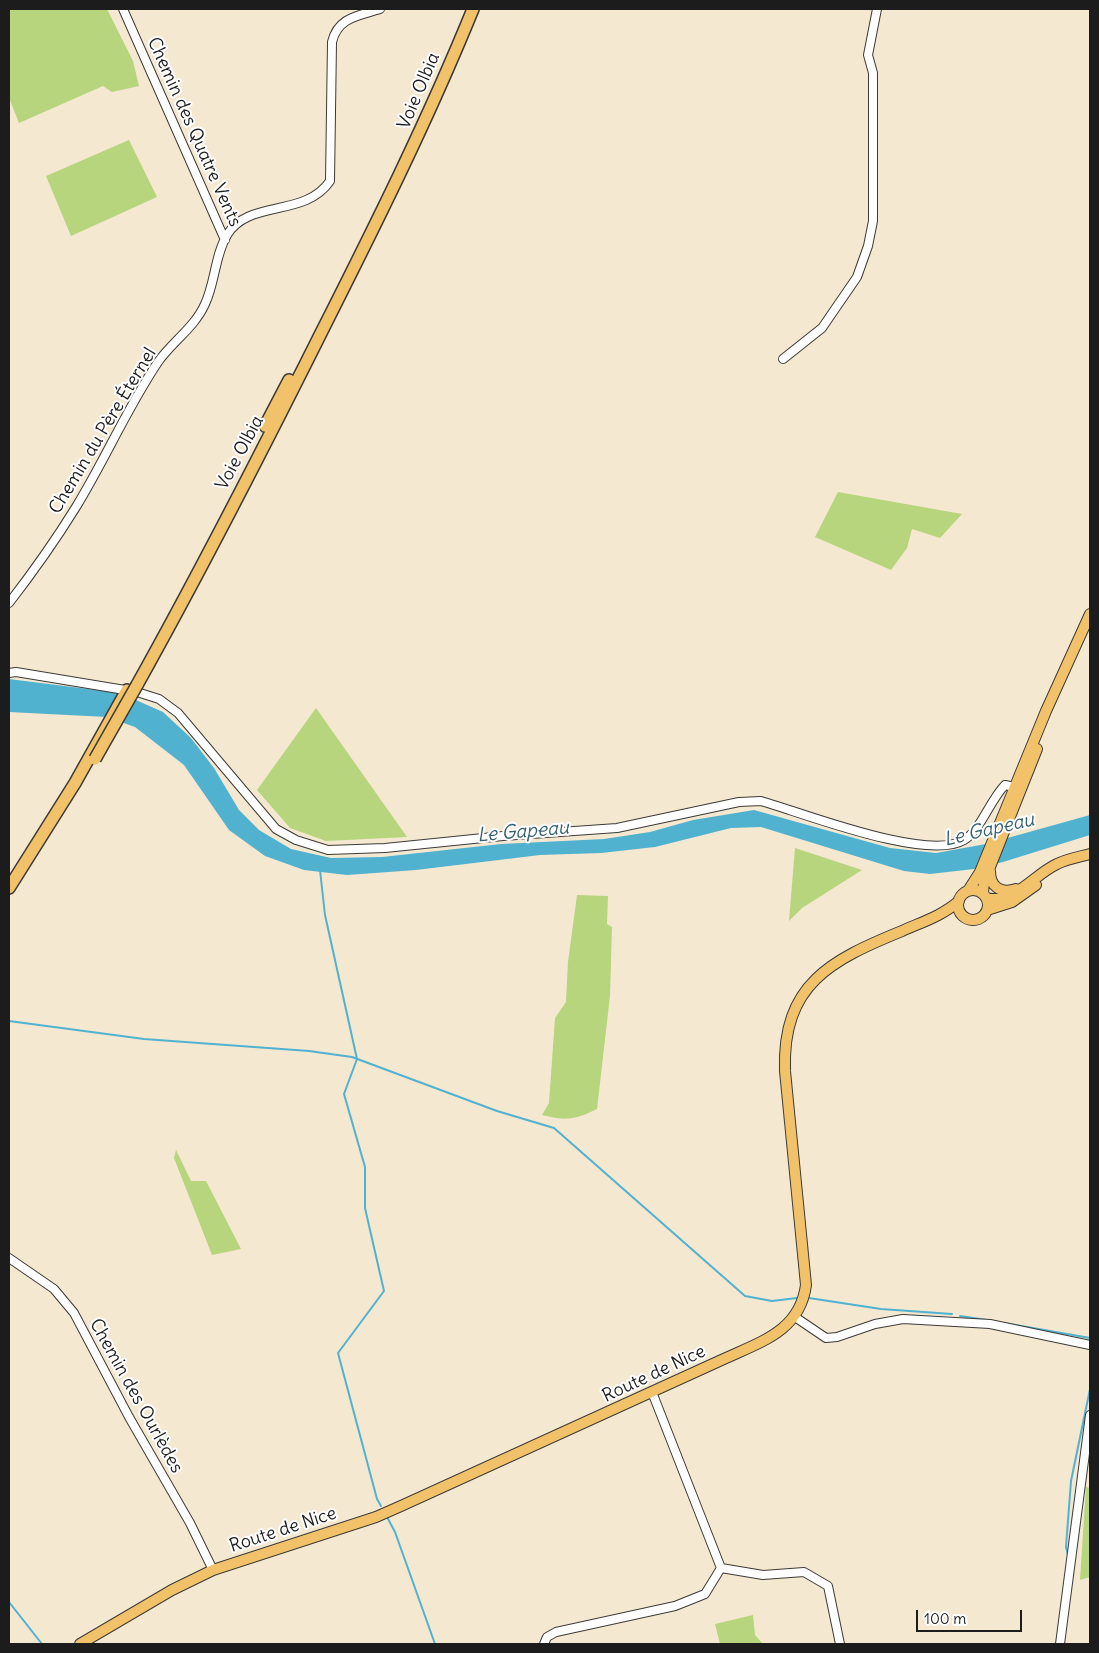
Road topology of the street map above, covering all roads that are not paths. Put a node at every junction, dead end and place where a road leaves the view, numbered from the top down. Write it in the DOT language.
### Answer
graph roads {
  1 [pos="123,9"];
  2 [pos="380,9"];
  3 [pos="466,9"];
  4 [pos="473,9"];
  5 [pos="877,9"];
  6 [pos="225,240"];
  7 [pos="783,359"];
  8 [pos="9,603"];
  9 [pos="1090,614"];
  10 [pos="9,673"];
  11 [pos="1063,678"];
  12 [pos="134,684"];
  13 [pos="92,758"];
  14 [pos="1017,788"];
  15 [pos="1003,827"];
  16 [pos="1090,854"];
  17 [pos="1078,857"];
  18 [pos="985,870"];
  19 [pos="1022,887"];
  20 [pos="9,888"];
  21 [pos="968,891"];
  22 [pos="985,896"];
  23 [pos="9,898"];
  24 [pos="959,901"];
  25 [pos="987,910"];
  26 [pos="963,915"];
  27 [pos="934,919"];
  28 [pos="9,1258"];
  29 [pos="795,1317"];
  30 [pos="1090,1345"];
  31 [pos="652,1392"];
  32 [pos="1090,1415"];
  33 [pos="722,1568"];
  34 [pos="213,1570"];
  35 [pos="80,1644"];
  36 [pos="544,1644"];
  37 [pos="840,1644"];
  38 [pos="1060,1644"];
  1 -- 6 [label="street, Chemin des Quatre Vents"];
  2 -- 6 [label="street, Chemin du Père Éternel"];
  3 -- 12 [label="highway, Voie Olbia"];
  4 -- 12 [label="highway, Voie Olbia"];
  5 -- 7 [label="street"];
  6 -- 8 [label="street, Chemin du Père Éternel"];
  9 -- 11 [label="main road"];
  10 -- 14 [label="street"];
  11 -- 14 [label="main road"];
  11 -- 15 [label="main road"];
  12 -- 13 [label="highway, Voie Olbia"];
  13 -- 20 [label="highway, Voie Olbia"];
  13 -- 23 [label="highway, Voie Olbia"];
  14 -- 15 [label="main road"];
  15 -- 18 [label="main road"];
  16 -- 17 [label="main road"];
  17 -- 19 [label="main road"];
  17 -- 25 [label="main road"];
  18 -- 19 [label="main road"];
  18 -- 21 [label="main road"];
  18 -- 22 [label="main road"];
  19 -- 22 [label="main road"];
  21 -- 22 [label="main road"];
  21 -- 24 [label="main road"];
  22 -- 25 [label="main road"];
  24 -- 26 [label="main road"];
  24 -- 27 [label="main road"];
  25 -- 26 [label="main road"];
  26 -- 27 [label="main road"];
  27 -- 29 [label="main road, Route de Nice"];
  28 -- 34 [label="street, Chemin des Ourlèdes"];
  29 -- 30 [label="street"];
  29 -- 31 [label="main road, Route de Nice"];
  31 -- 33 [label="street"];
  31 -- 34 [label="main road, Route de Nice"];
  32 -- 38 [label="street"];
  33 -- 36 [label="street"];
  33 -- 37 [label="street"];
  34 -- 35 [label="main road, Route de Nice"];
}
